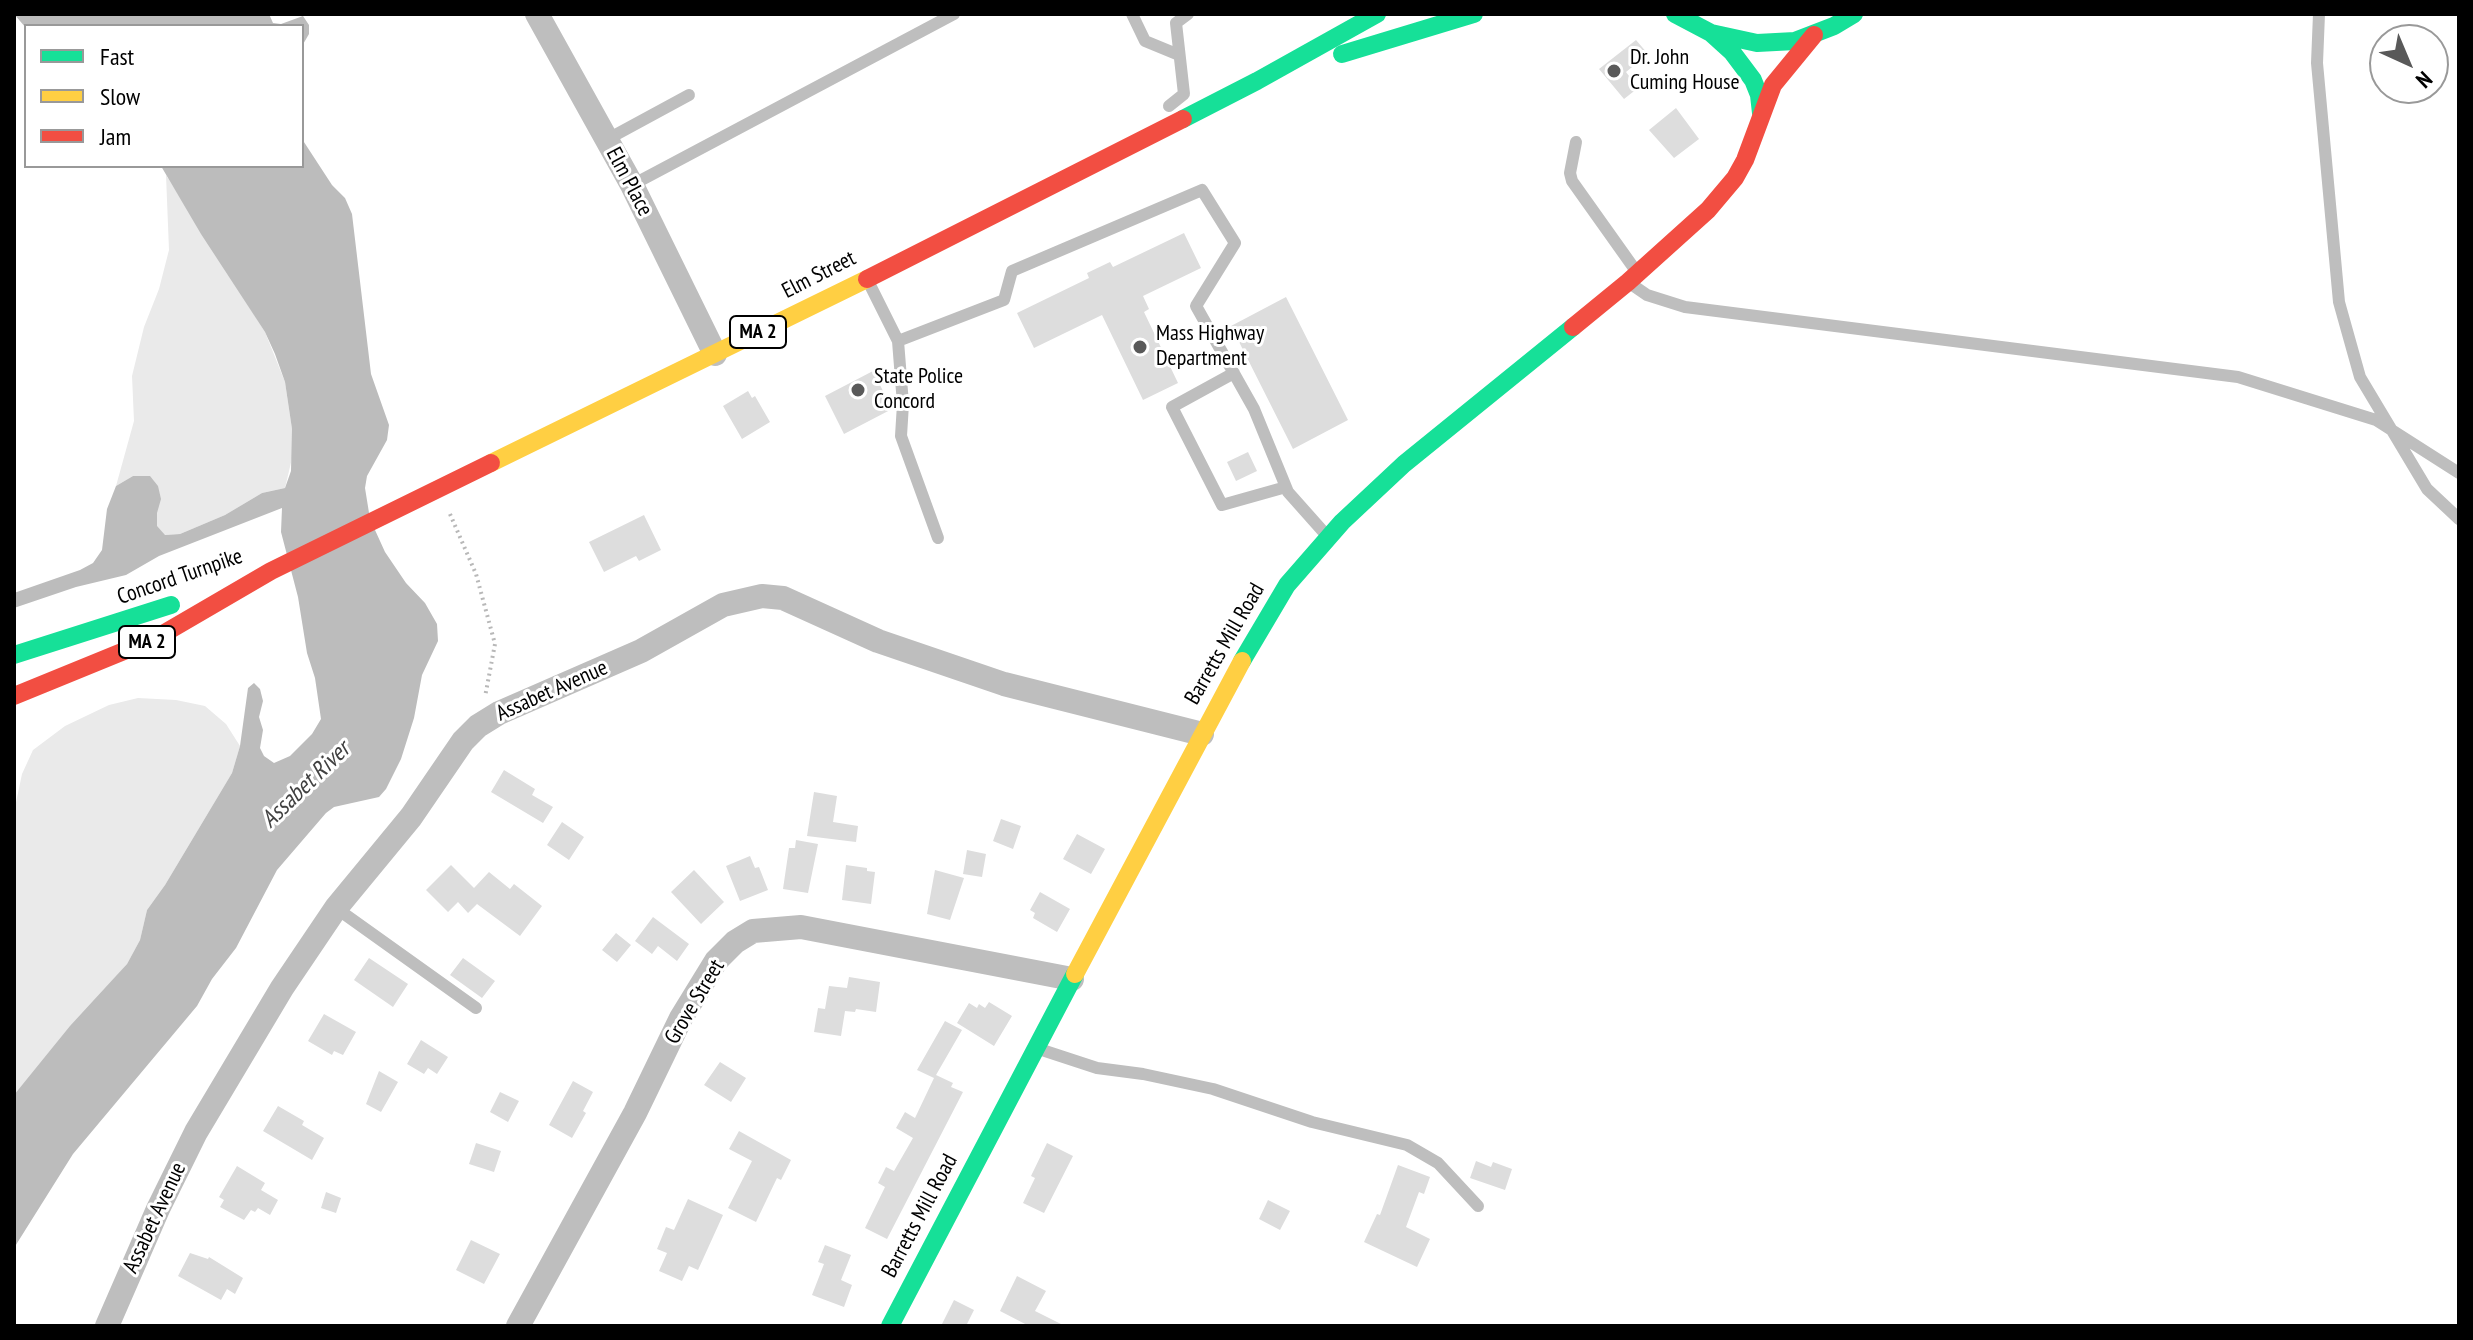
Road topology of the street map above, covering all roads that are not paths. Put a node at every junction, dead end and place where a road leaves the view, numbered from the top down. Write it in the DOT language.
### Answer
graph roads {
  1 [pos="537,14"];
  2 [pos="954,14"];
  3 [pos="1132,14"];
  4 [pos="1188,14"];
  5 [pos="1377,14"];
  6 [pos="1474,14"];
  7 [pos="1675,14"];
  8 [pos="1854,14"];
  9 [pos="2319,14"];
  10 [pos="1711,33"];
  11 [pos="1814,35"];
  12 [pos="1179,55"];
  13 [pos="1257,81"];
  14 [pos="689,95"];
  15 [pos="1761,113"];
  16 [pos="606,140"];
  17 [pos="1576,142"];
  18 [pos="1109,155"];
  19 [pos="632,185"];
  20 [pos="867,278"];
  21 [pos="1633,278"];
  22 [pos="898,341"];
  23 [pos="715,354"];
  24 [pos="1234,373"];
  25 [pos="2391,429"];
  26 [pos="2459,473"];
  27 [pos="1286,487"];
  28 [pos="2459,519"];
  29 [pos="1328,537"];
  30 [pos="938,538"];
  31 [pos="271,571"];
  32 [pos="121,654"];
  33 [pos="14,655"];
  34 [pos="14,696"];
  35 [pos="14,708"];
  36 [pos="1202,734"];
  37 [pos="336,908"];
  38 [pos="1072,979"];
  39 [pos="476,1008"];
  40 [pos="1036,1048"];
  41 [pos="1478,1206"];
  42 [pos="107,1326"];
  43 [pos="518,1326"];
  44 [pos="890,1326"];
  1 -- 16 [label="street, Elm Place"];
  2 -- 19 [label="lane"];
  3 -- 12 [label="lane"];
  4 -- 12 [label="lane"];
  5 -- 13 [label="main road, Elm Street / MA 2"];
  6 -- 13 [label="main road, Elm Street / MA 2"];
  7 -- 10 [label="main road"];
  8 -- 11 [label="main road"];
  9 -- 25 [label="lane"];
  10 -- 11 [label="main road"];
  10 -- 15 [label="main road"];
  11 -- 15 [label="main road, Barretts Mill Road"];
  12 -- 18 [label="lane"];
  13 -- 18 [label="main road, Elm Street / MA 2"];
  14 -- 16 [label="lane"];
  15 -- 21 [label="main road, Barretts Mill Road"];
  16 -- 19 [label="street, Elm Place"];
  17 -- 21 [label="lane"];
  18 -- 20 [label="main road, Elm Street / MA 2"];
  19 -- 23 [label="street, Elm Place"];
  20 -- 22 [label="lane"];
  20 -- 23 [label="main road, Elm Street / MA 2"];
  21 -- 25 [label="lane"];
  21 -- 29 [label="main road, Barretts Mill Road"];
  22 -- 24 [label="lane"];
  22 -- 30 [label="lane"];
  23 -- 31 [label="main road, Elm Street / MA 2"];
  24 -- 27 [label="lane"];
  24 -- 27 [label="lane"];
  25 -- 26 [label="lane"];
  25 -- 28 [label="lane"];
  27 -- 29 [label="lane"];
  29 -- 36 [label="main road, Barretts Mill Road"];
  31 -- 32 [label="main road, Concord Turnpike / MA 2"];
  31 -- 33 [label="main road, Concord Turnpike / MA 2"];
  32 -- 34 [label="main road, Concord Turnpike / MA 2"];
  32 -- 35 [label="main road"];
  36 -- 37 [label="street, Assabet Avenue"];
  36 -- 38 [label="main road, Barretts Mill Road"];
  37 -- 39 [label="lane"];
  37 -- 42 [label="street, Assabet Avenue"];
  38 -- 40 [label="main road, Barretts Mill Road"];
  38 -- 43 [label="street, Grove Street"];
  40 -- 41 [label="lane"];
  40 -- 44 [label="main road, Barretts Mill Road"];
}
